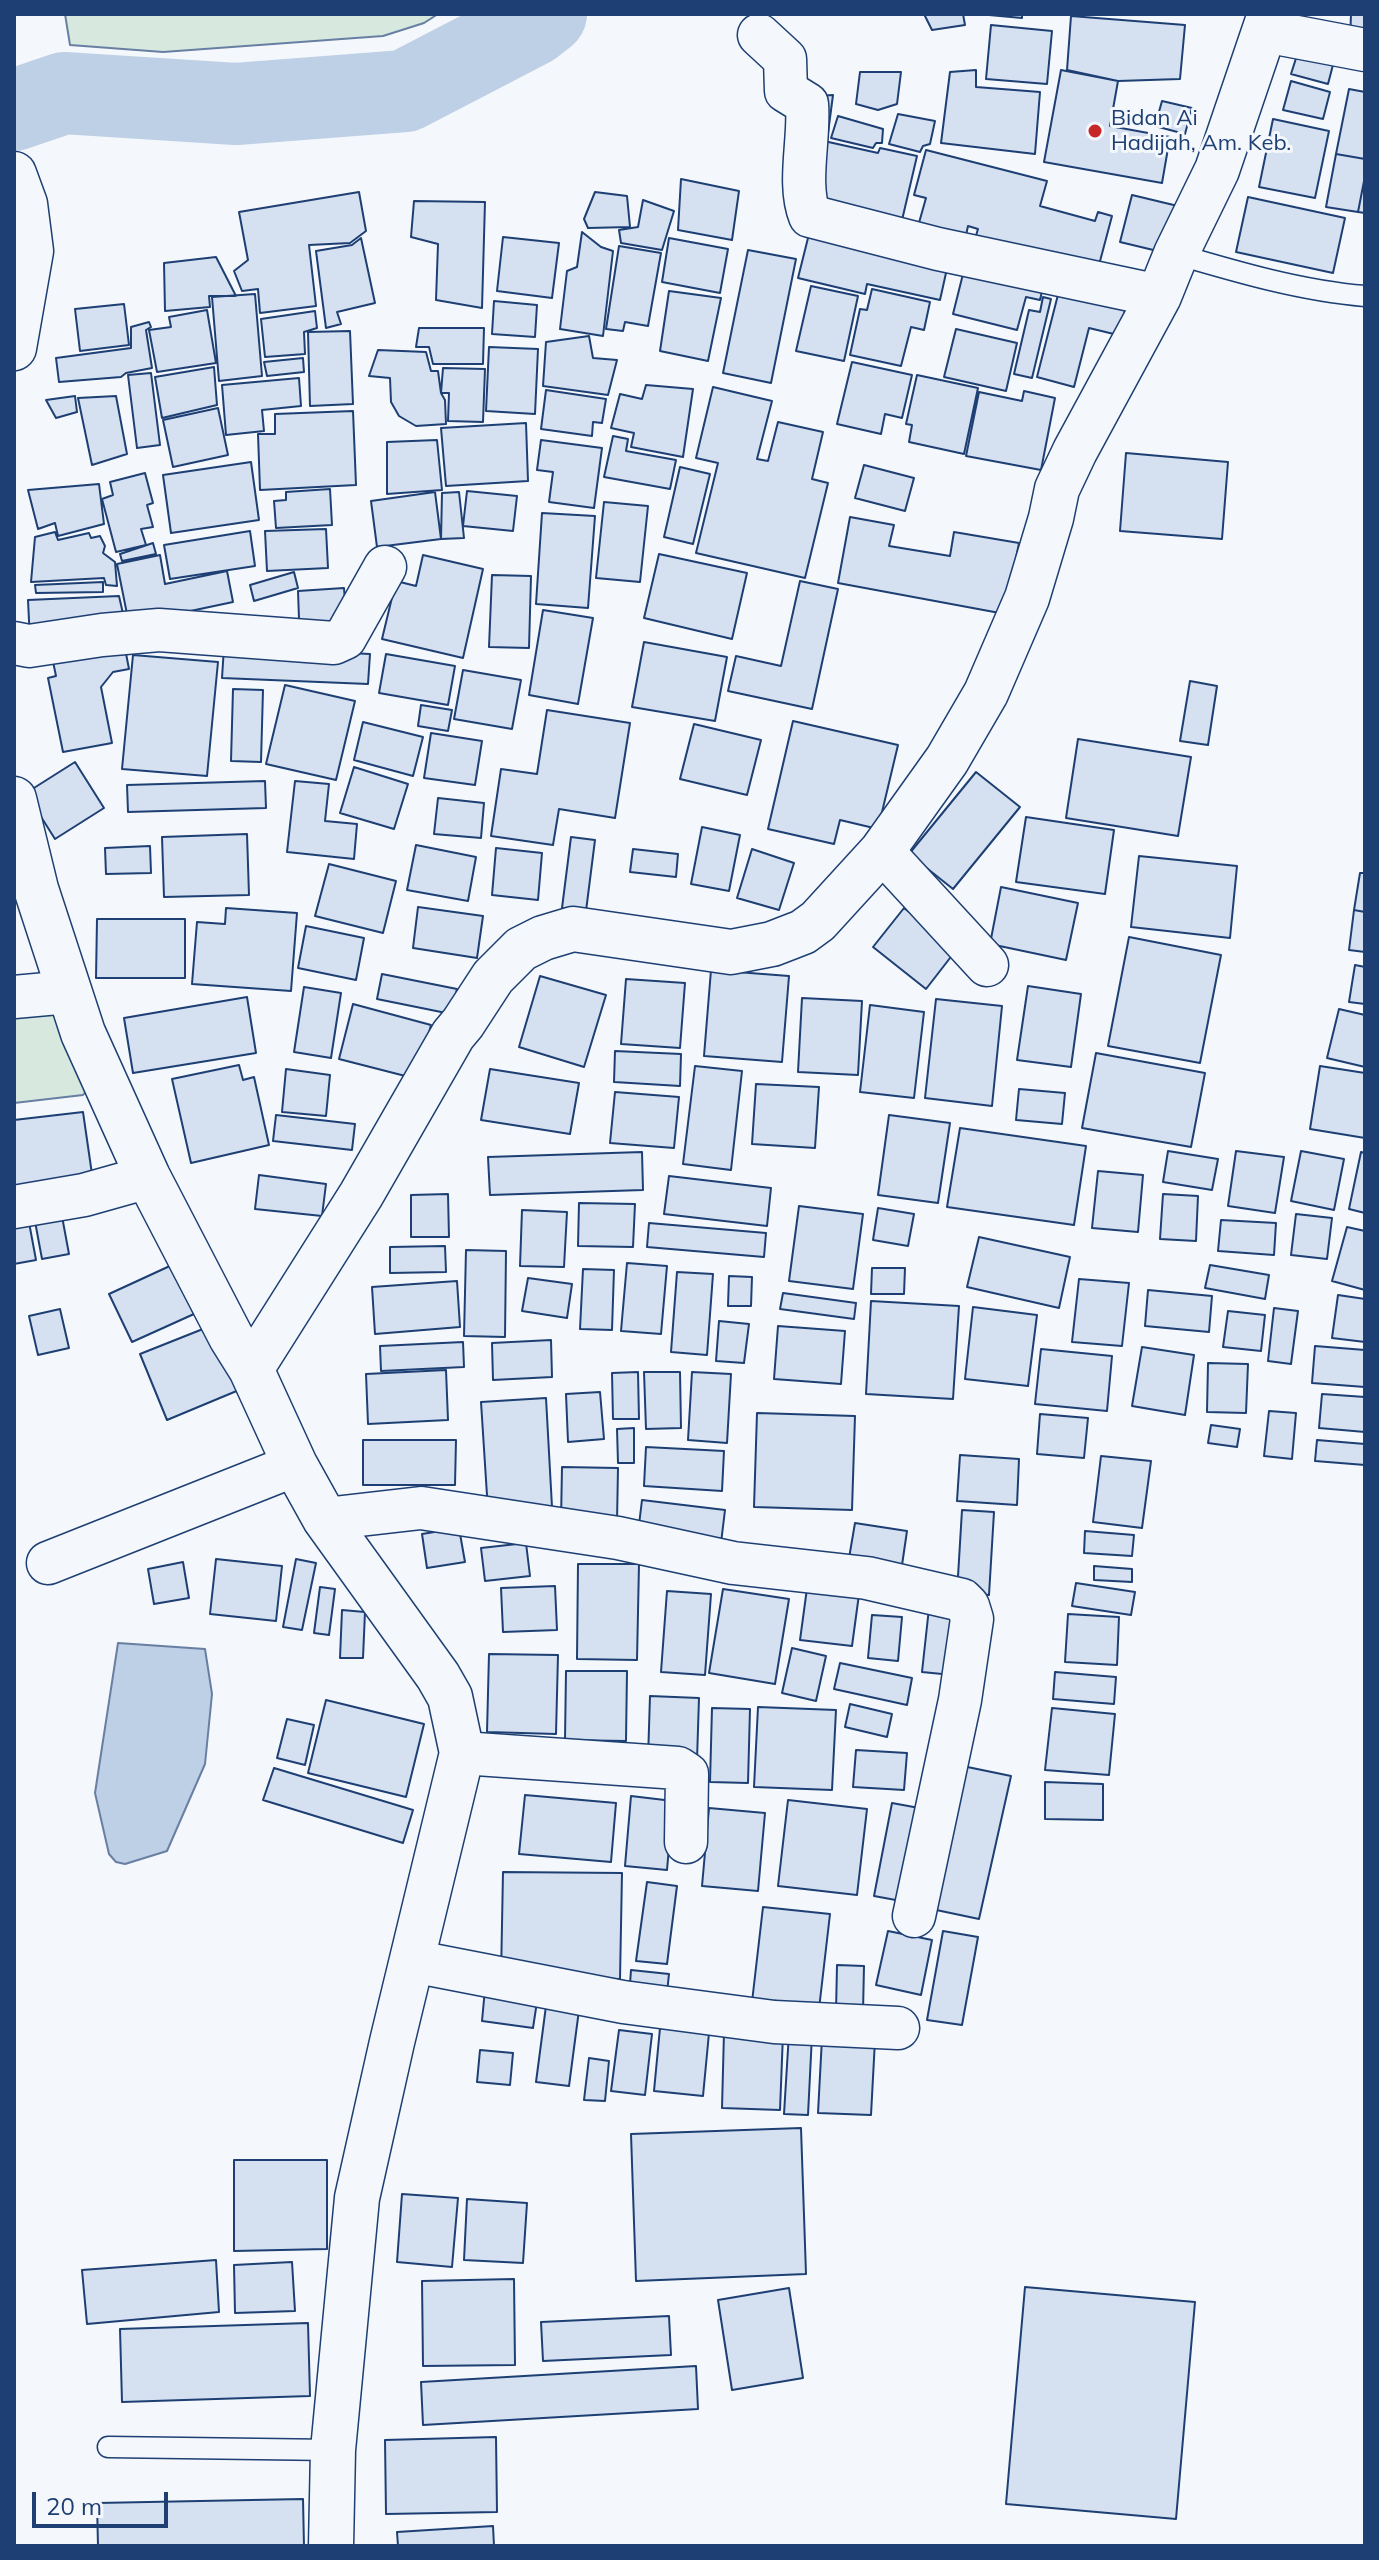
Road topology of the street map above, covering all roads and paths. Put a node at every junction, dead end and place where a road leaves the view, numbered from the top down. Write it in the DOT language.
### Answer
graph roads {
  1 [pos="1267,22"];
  2 [pos="759,35"];
  3 [pos="1365,50"];
  4 [pos="19,189"];
  5 [pos="1176,254"];
  6 [pos="1159,296"];
  7 [pos="1365,296"];
  8 [pos="14,348"];
  9 [pos="385,567"];
  10 [pos="14,643"];
  11 [pos="14,799"];
  12 [pos="882,851"];
  13 [pos="987,965"];
  14 [pos="69,992"];
  15 [pos="14,997"];
  16 [pos="148,1177"];
  17 [pos="14,1207"];
  18 [pos="251,1369"];
  19 [pos="295,1465"];
  20 [pos="325,1519"];
  21 [pos="48,1563"];
  22 [pos="462,1753"];
  23 [pos="686,1842"];
  24 [pos="914,1916"];
  25 [pos="412,1961"];
  26 [pos="898,2028"];
  27 [pos="108,2447"];
  28 [pos="333,2450"];
  29 [pos="331,2546"];
  1 -- 3 [label="street"];
  1 -- 5 [label="street"];
  2 -- 6 [label="street"];
  4 -- 8 [label="street"];
  5 -- 6 [label="street"];
  5 -- 7 [label="lane"];
  6 -- 12 [label="street"];
  9 -- 10 [label="street"];
  11 -- 14 [label="street"];
  12 -- 13 [label="street"];
  12 -- 18 [label="street"];
  14 -- 15 [label="street"];
  14 -- 16 [label="street"];
  16 -- 17 [label="street"];
  16 -- 18 [label="street"];
  18 -- 19 [label="street"];
  19 -- 20 [label="street"];
  19 -- 21 [label="street"];
  20 -- 22 [label="street"];
  20 -- 24 [label="street"];
  22 -- 23 [label="street"];
  22 -- 25 [label="street"];
  25 -- 26 [label="street"];
  25 -- 28 [label="street"];
  27 -- 28 [label="lane"];
  28 -- 29 [label="street"];
}
